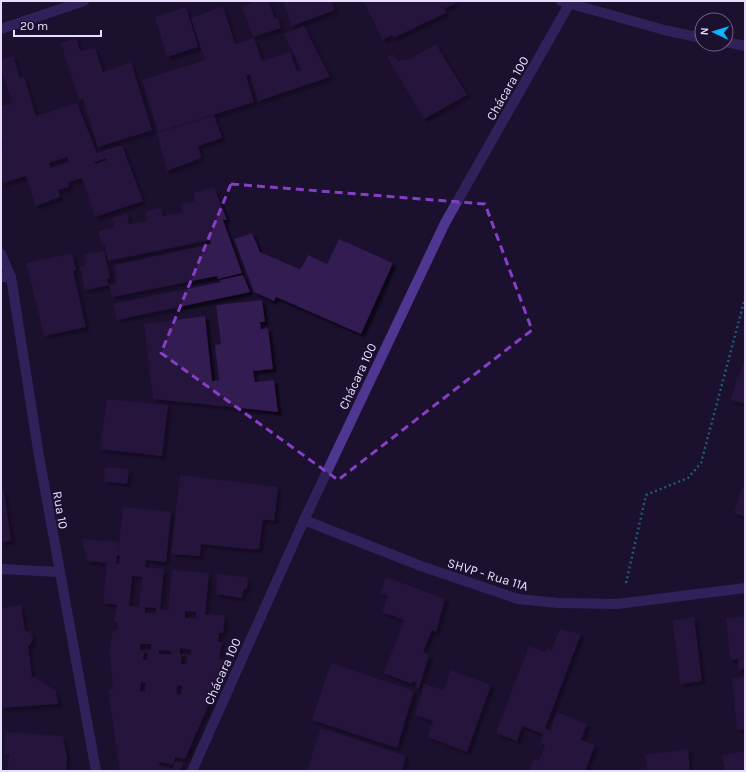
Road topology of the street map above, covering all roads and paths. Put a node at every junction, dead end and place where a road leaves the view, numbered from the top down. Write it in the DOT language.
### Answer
graph roads {
  1 [pos="84,1"];
  2 [pos="567,2"];
  3 [pos="1,29"];
  4 [pos="694,36"];
  5 [pos="734,44"];
  6 [pos="745,46"];
  7 [pos="1,254"];
  8 [pos="6,277"];
  9 [pos="745,298"];
  10 [pos="304,520"];
  11 [pos="1,569"];
  12 [pos="59,572"];
  13 [pos="745,588"];
  14 [pos="617,604"];
  15 [pos="96,771"];
  16 [pos="192,771"];
  1 -- 3 [label="street"];
  2 -- 4 [label="street"];
  2 -- 10 [label="street, Chácara 100"];
  5 -- 6 [label="street"];
  7 -- 8 [label="street, Rua 10"];
  8 -- 12 [label="street, Rua 10"];
  9 -- 14 [label="path"];
  10 -- 14 [label="street, SHVP - Rua 11A"];
  10 -- 16 [label="street, Chácara 100"];
  11 -- 12 [label="street"];
  12 -- 15 [label="street, Rua 10"];
  13 -- 14 [label="street, SHVP - Rua 11A"];
}
